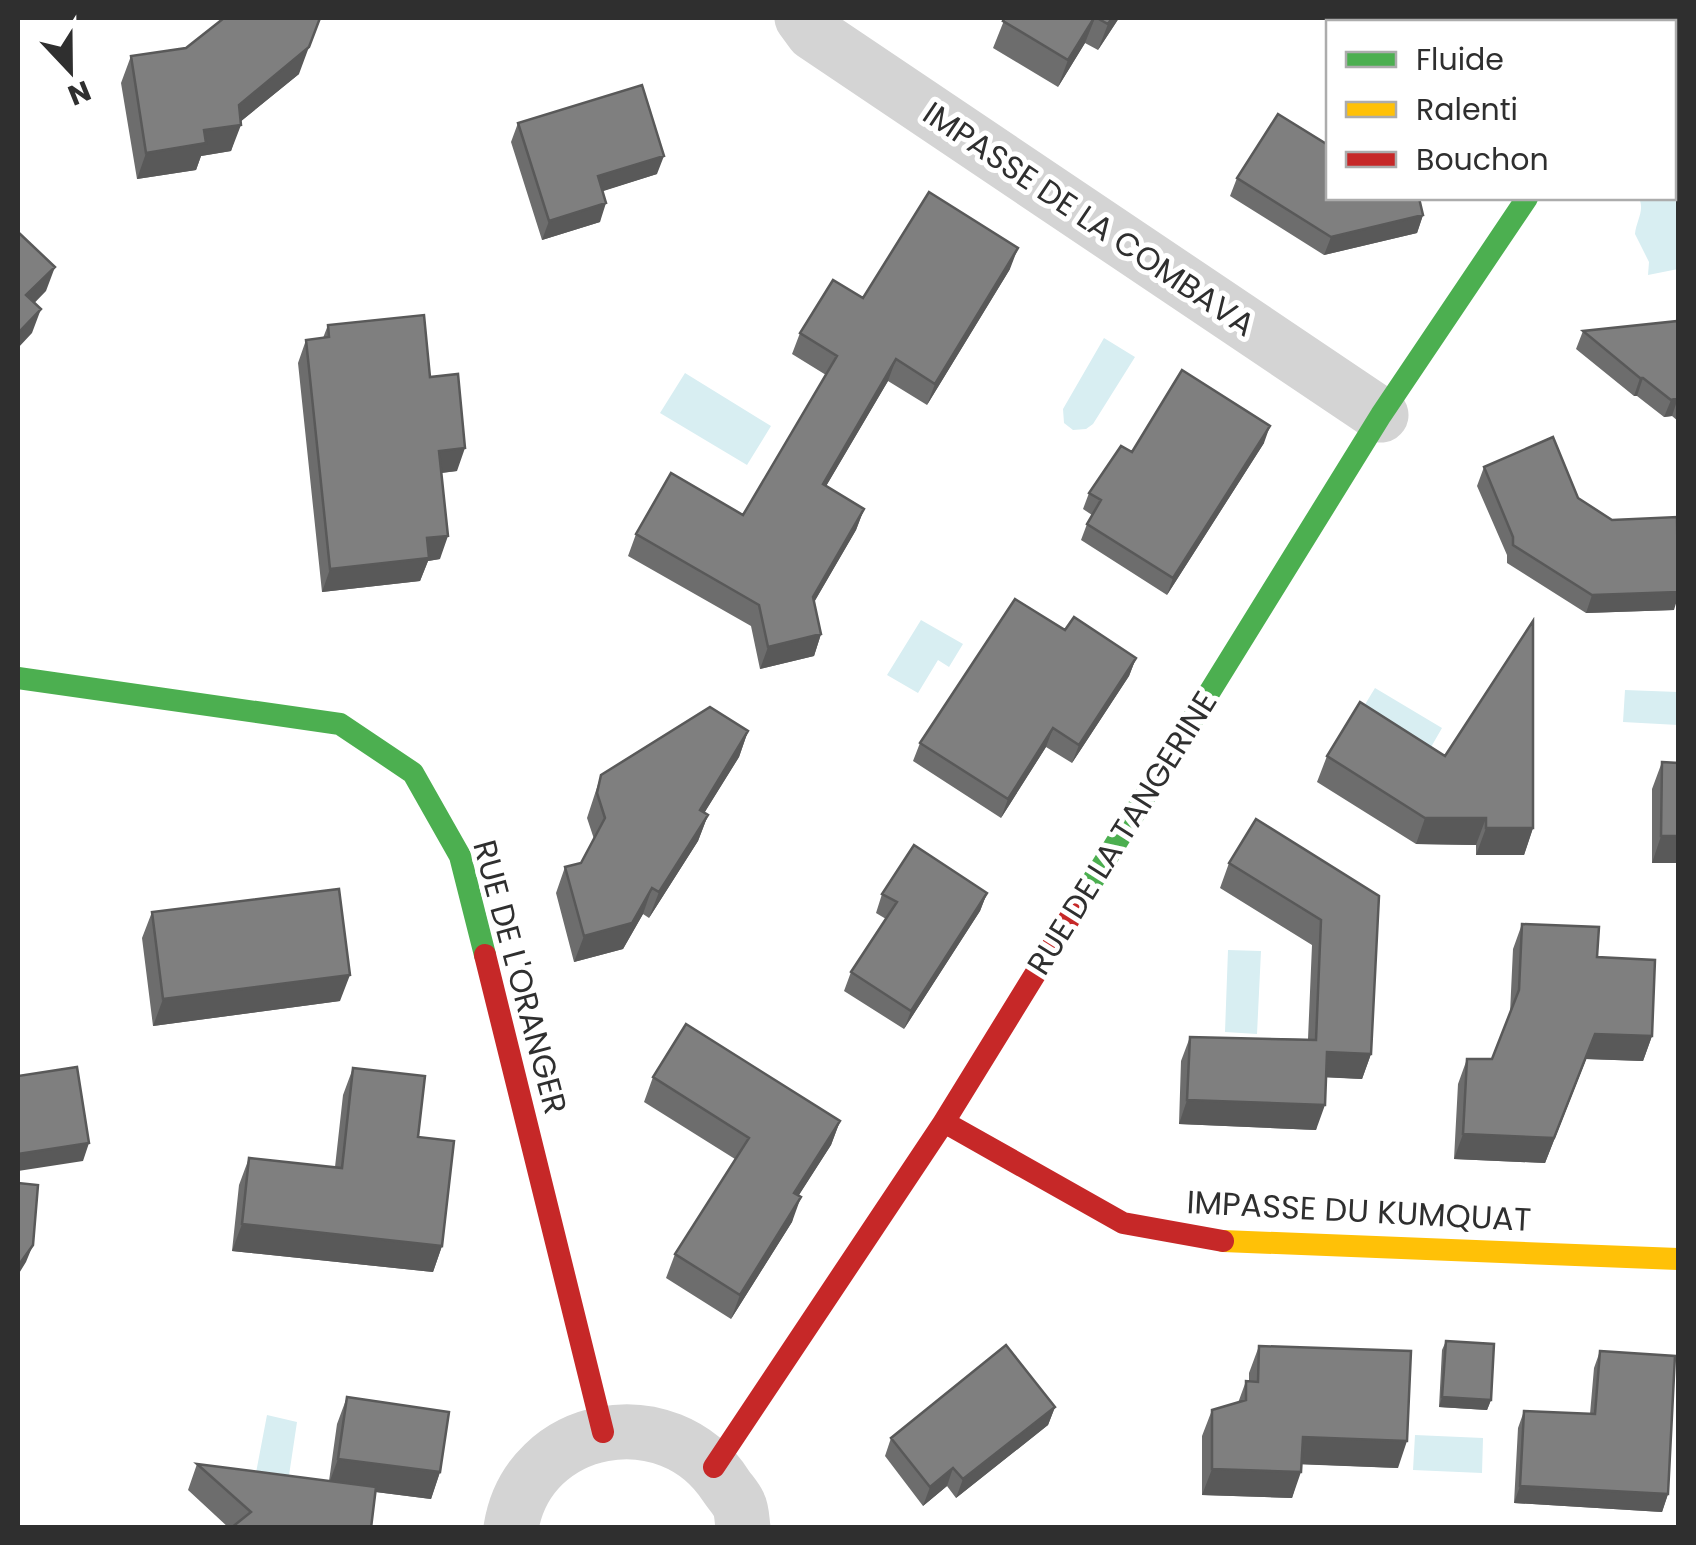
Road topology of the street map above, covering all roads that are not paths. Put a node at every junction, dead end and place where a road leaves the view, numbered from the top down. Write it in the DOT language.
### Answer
graph roads {
  1 [pos="802,18"];
  2 [pos="1526,200"];
  3 [pos="1381,415"];
  4 [pos="18,678"];
  5 [pos="944,1122"];
  6 [pos="1678,1259"];
  7 [pos="603,1432"];
  8 [pos="714,1467"];
  9 [pos="510,1528"];
  10 [pos="743,1528"];
  1 -- 3 [label="street, IMPASSE DE LA COMBAVA"];
  2 -- 3 [label="street, RUE DE LA TANGERINE"];
  3 -- 5 [label="street, RUE DE LA TANGERINE"];
  4 -- 7 [label="street, RUE DE L'ORANGER"];
  5 -- 6 [label="street, IMPASSE DU KUMQUAT"];
  5 -- 8 [label="street, RUE DE LA TANGERINE"];
  7 -- 8 [label="street"];
  7 -- 9 [label="street"];
  8 -- 10 [label="street"];
}
